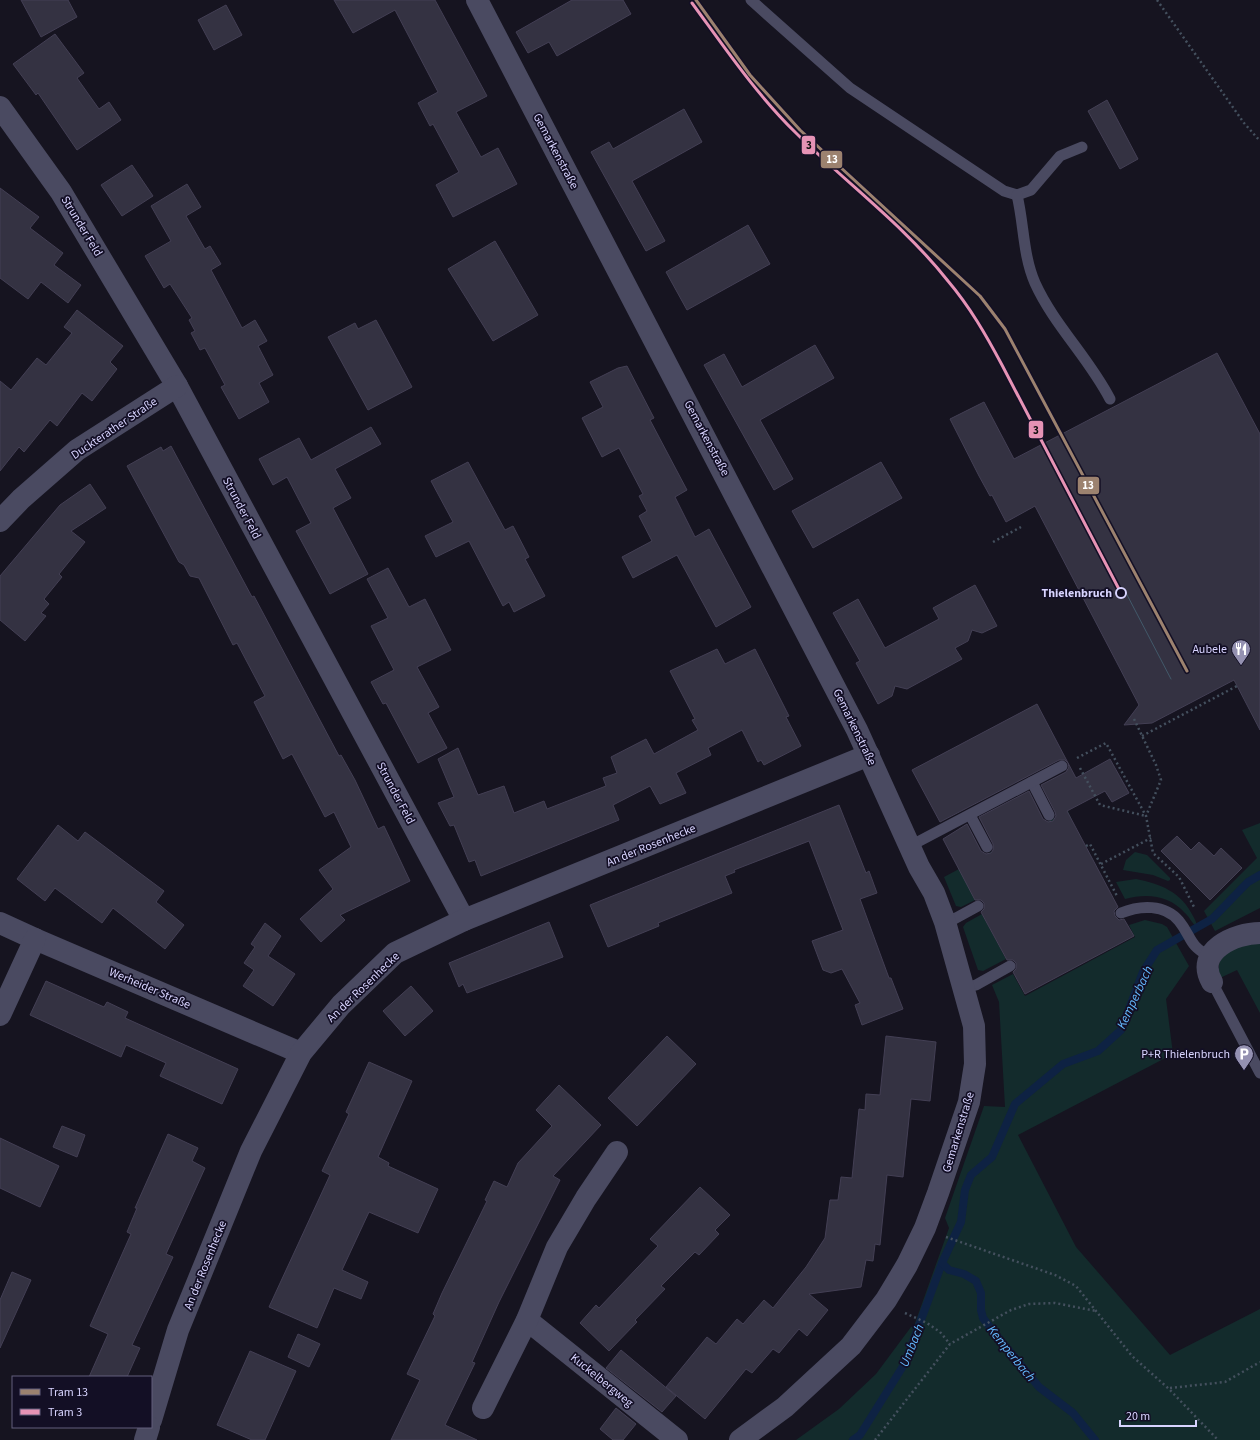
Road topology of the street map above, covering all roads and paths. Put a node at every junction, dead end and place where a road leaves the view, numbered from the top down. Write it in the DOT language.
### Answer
graph roads {
  1 [pos="477,0"];
  2 [pos="751,0"];
  3 [pos="1157,0"];
  4 [pos="0,107"];
  5 [pos="1260,141"];
  6 [pos="1082,147"];
  7 [pos="1017,195"];
  8 [pos="177,386"];
  9 [pos="1110,399"];
  10 [pos="0,521"];
  11 [pos="1021,527"];
  12 [pos="993,542"];
  13 [pos="1237,686"];
  14 [pos="1134,719"];
  15 [pos="1142,736"];
  16 [pos="869,755"];
  17 [pos="1062,766"];
  18 [pos="1032,782"];
  19 [pos="1049,814"];
  20 [pos="970,815"];
  21 [pos="1146,816"];
  22 [pos="1150,838"];
  23 [pos="910,846"];
  24 [pos="1086,846"];
  25 [pos="987,847"];
  26 [pos="1101,864"];
  27 [pos="1118,896"];
  28 [pos="978,906"];
  29 [pos="1197,912"];
  30 [pos="1121,913"];
  31 [pos="464,920"];
  32 [pos="0,922"];
  33 [pos="945,922"];
  34 [pos="1260,933"];
  35 [pos="35,939"];
  36 [pos="1209,956"];
  37 [pos="1010,966"];
  38 [pos="1212,982"];
  39 [pos="964,988"];
  40 [pos="0,1015"];
  41 [pos="301,1053"];
  42 [pos="1260,1073"];
  43 [pos="617,1152"];
  44 [pos="945,1237"];
  45 [pos="1096,1311"];
  46 [pos="916,1318"];
  47 [pos="527,1320"];
  48 [pos="950,1344"];
  49 [pos="1260,1362"];
  50 [pos="1169,1389"];
  51 [pos="483,1408"];
  52 [pos="152,1417"];
  53 [pos="149,1428"];
  54 [pos="145,1440"];
  55 [pos="677,1440"];
  56 [pos="740,1440"];
  57 [pos="875,1440"];
  58 [pos="1218,1440"];
  1 -- 16 [label="street, Gemarkenstraße"];
  2 -- 7 [label="lane"];
  3 -- 5 [label="path"];
  4 -- 8 [label="street, Strunder Feld"];
  6 -- 7 [label="lane"];
  7 -- 9 [label="lane"];
  8 -- 10 [label="street, Duckterather Straße"];
  8 -- 31 [label="street, Strunder Feld"];
  11 -- 12 [label="path"];
  13 -- 15 [label="path"];
  14 -- 15 [label="path"];
  15 -- 21 [label="path"];
  16 -- 23 [label="street, Gemarkenstraße"];
  16 -- 31 [label="street, An der Rosenhecke"];
  17 -- 18 [label="lane"];
  18 -- 19 [label="lane"];
  18 -- 20 [label="lane"];
  20 -- 23 [label="lane"];
  20 -- 25 [label="lane"];
  21 -- 21 [label="path"];
  21 -- 22 [label="path"];
  22 -- 26 [label="path"];
  22 -- 29 [label="path"];
  23 -- 33 [label="street, Gemarkenstraße"];
  24 -- 26 [label="path"];
  26 -- 27 [label="path"];
  28 -- 33 [label="lane"];
  30 -- 36 [label="lane"];
  31 -- 41 [label="street, An der Rosenhecke"];
  32 -- 35 [label="street, Werheider Straße"];
  33 -- 39 [label="street, Gemarkenstraße"];
  34 -- 36 [label="street"];
  35 -- 40 [label="street"];
  35 -- 41 [label="street, Werheider Straße"];
  36 -- 38 [label="street"];
  37 -- 39 [label="lane"];
  38 -- 42 [label="lane"];
  39 -- 56 [label="street, Gemarkenstraße"];
  41 -- 52 [label="street, An der Rosenhecke"];
  43 -- 47 [label="street"];
  44 -- 45 [label="path"];
  45 -- 48 [label="path"];
  45 -- 50 [label="path"];
  46 -- 48 [label="path"];
  47 -- 51 [label="street"];
  47 -- 55 [label="street, Kuckelbergweg"];
  48 -- 57 [label="path"];
  49 -- 50 [label="path"];
  50 -- 58 [label="path"];
  53 -- 54 [label="street"];
}
